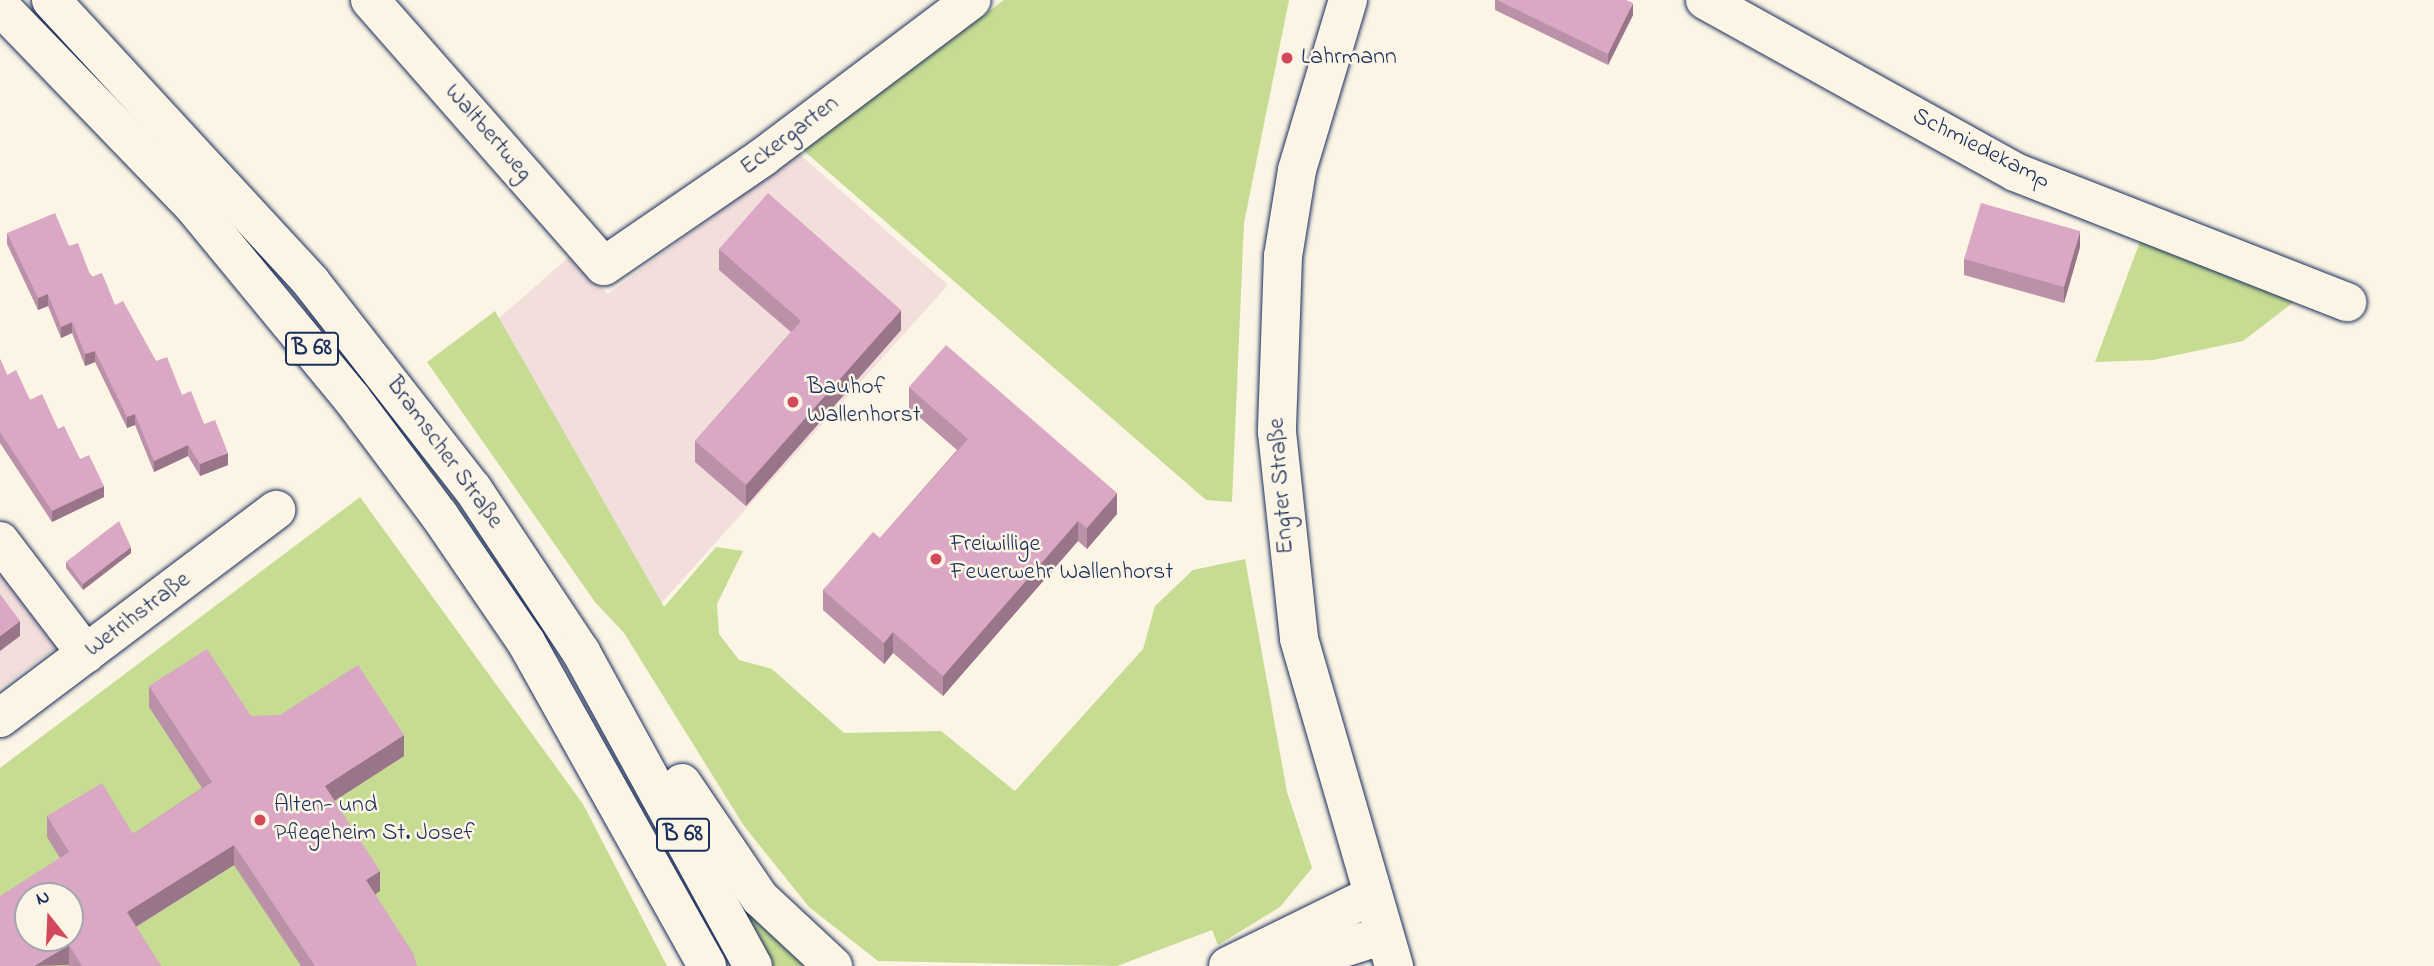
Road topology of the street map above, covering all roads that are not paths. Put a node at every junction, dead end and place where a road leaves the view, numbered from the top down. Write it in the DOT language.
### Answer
graph roads {
  1 [pos="51,0"];
  2 [pos="370,0"];
  3 [pos="971,0"];
  4 [pos="1348,0"];
  5 [pos="1705,0"];
  6 [pos="0,6"];
  7 [pos="604,266"];
  8 [pos="2347,302"];
  9 [pos="276,510"];
  10 [pos="0,541"];
  11 [pos="581,652"];
  12 [pos="86,654"];
  13 [pos="0,718"];
  14 [pos="1371,896"];
  15 [pos="1389,951"];
  16 [pos="707,966"];
  17 [pos="753,966"];
  18 [pos="833,966"];
  19 [pos="1228,966"];
  1 -- 11 [label="main road, Bramscher Straße / B 68"];
  2 -- 7 [label="main road, Waltbertweg"];
  3 -- 7 [label="main road, Eckergarten"];
  4 -- 14 [label="main road, Engter Straße"];
  5 -- 8 [label="main road, Schmiedekamp"];
  6 -- 16 [label="main road, Bramscher Straße / B 68"];
  9 -- 12 [label="main road, Wetrihstraße"];
  10 -- 12 [label="main road"];
  11 -- 17 [label="main road, Bramscher Straße / B 68"];
  11 -- 18 [label="main road"];
  12 -- 13 [label="main road, Wetrihstraße"];
  14 -- 15 [label="main road, Engter Straße"];
  14 -- 19 [label="main road"];
  15 -- 19 [label="main road"];
}
